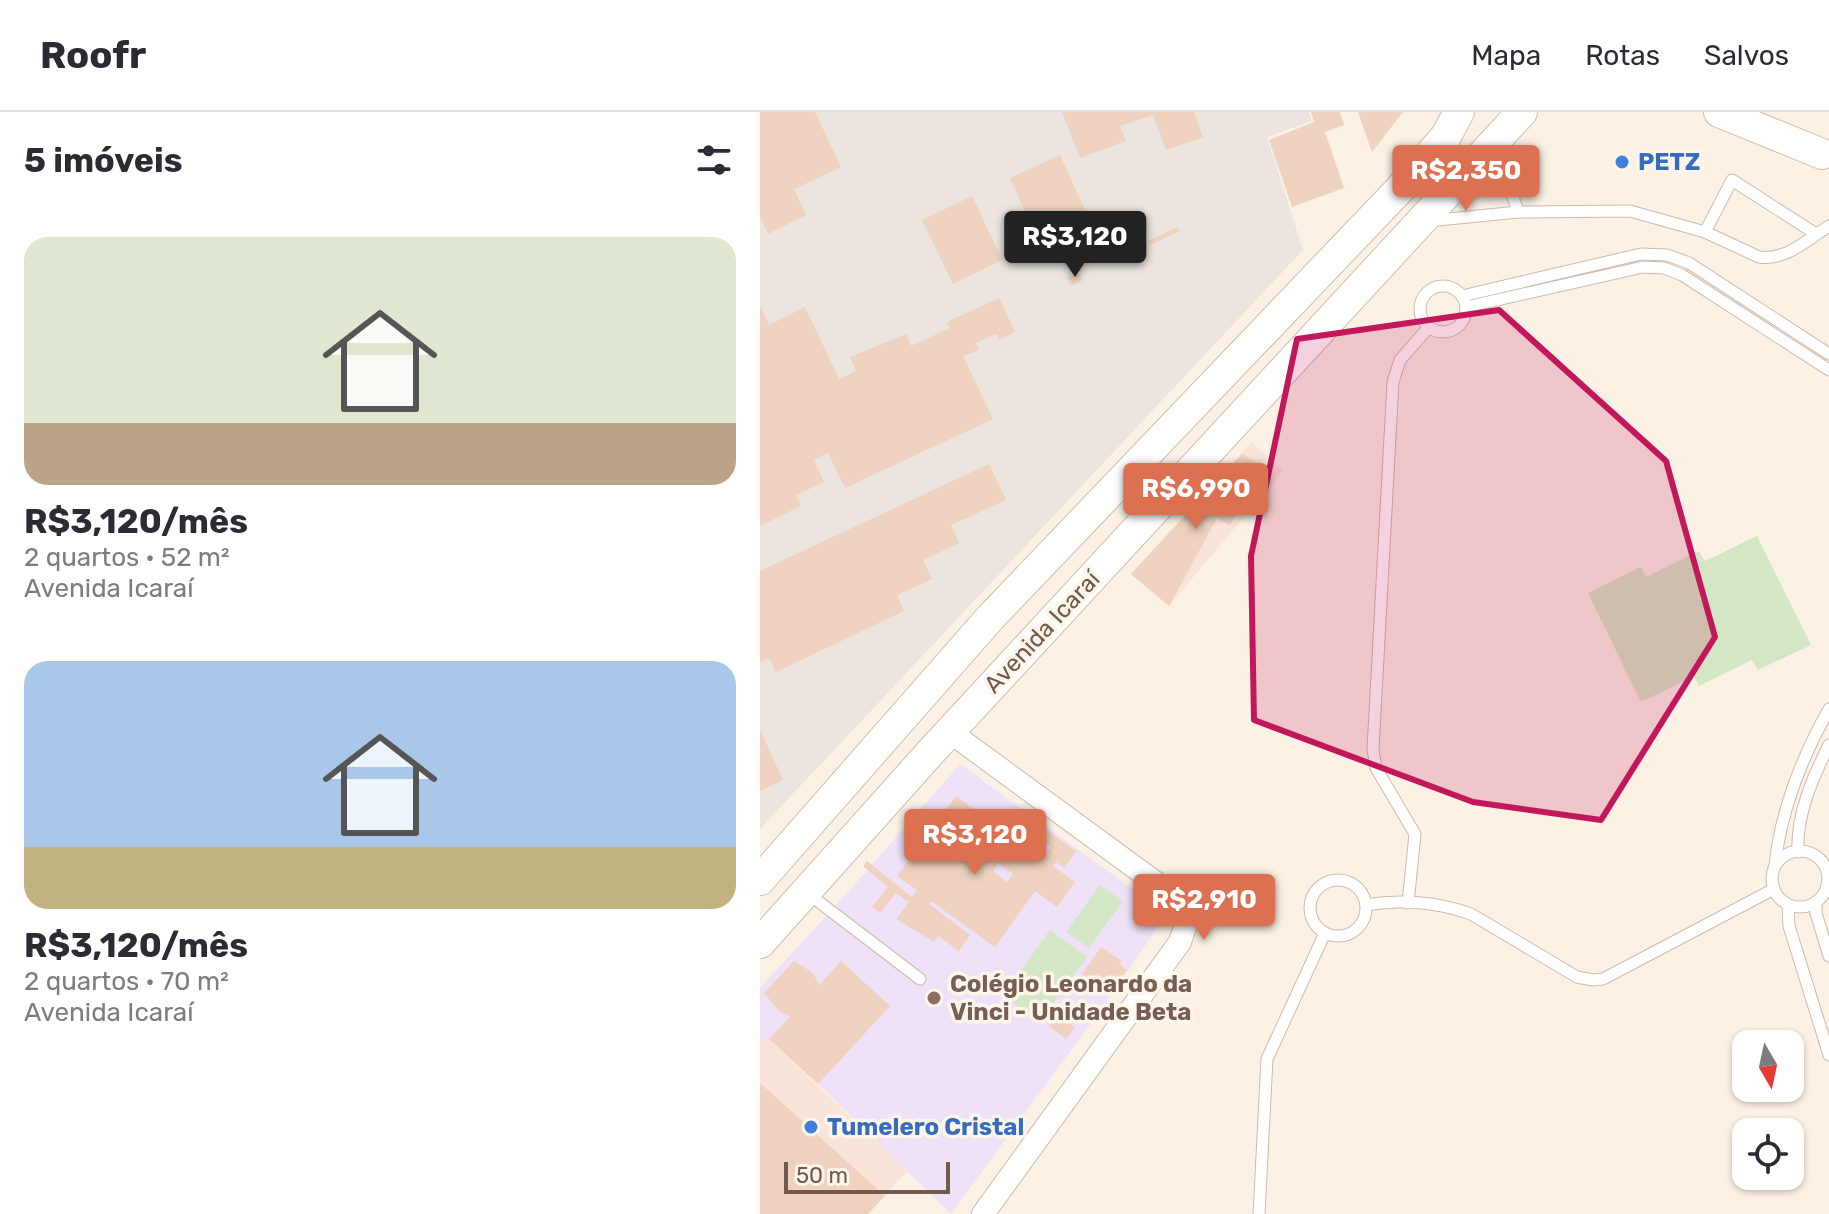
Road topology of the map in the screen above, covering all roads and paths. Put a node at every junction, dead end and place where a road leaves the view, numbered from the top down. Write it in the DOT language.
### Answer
graph roads {
  1 [pos="1459,112"];
  2 [pos="1522,112"];
  3 [pos="1719,112"];
  4 [pos="1769,112"];
  5 [pos="1495,142"];
  6 [pos="1826,158"];
  7 [pos="1518,212"];
  8 [pos="1420,222"];
  9 [pos="1829,226"];
  10 [pos="1705,232"];
  11 [pos="1816,234"];
  12 [pos="1464,302"];
  13 [pos="1429,327"];
  14 [pos="1829,354"];
  15 [pos="1829,370"];
  16 [pos="1829,709"];
  17 [pos="950,732"];
  18 [pos="1829,745"];
  19 [pos="838,793"];
  20 [pos="1798,852"];
  21 [pos="1775,868"];
  22 [pos="760,880"];
  23 [pos="1774,889"];
  24 [pos="805,892"];
  25 [pos="1816,902"];
  26 [pos="1408,903"];
  27 [pos="1366,905"];
  28 [pos="1788,905"];
  29 [pos="766,924"];
  30 [pos="1325,933"];
  31 [pos="1829,956"];
  32 [pos="920,979"];
  33 [pos="1829,1055"];
  34 [pos="983,1214"];
  35 [pos="1259,1214"];
  1 -- 19 [label="main road, Avenida Icaraí"];
  2 -- 5 [label="main road, Avenida Icaraí"];
  3 -- 6 [label="main road"];
  4 -- 6 [label="main road"];
  5 -- 7 [label="lane"];
  5 -- 8 [label="main road, Avenida Icaraí"];
  7 -- 8 [label="lane"];
  7 -- 10 [label="lane"];
  8 -- 17 [label="main road, Avenida Icaraí"];
  9 -- 11 [label="lane"];
  10 -- 11 [label="lane"];
  10 -- 11 [label="lane"];
  12 -- 13 [label="lane"];
  12 -- 13 [label="lane"];
  12 -- 14 [label="lane"];
  12 -- 15 [label="lane"];
  13 -- 26 [label="lane"];
  16 -- 21 [label="lane"];
  17 -- 24 [label="main road, Avenida Icaraí"];
  17 -- 34 [label="street"];
  18 -- 20 [label="lane"];
  19 -- 22 [label="main road, Avenida Icaraí"];
  19 -- 24 [label="main road"];
  20 -- 21 [label="lane"];
  20 -- 25 [label="lane"];
  21 -- 23 [label="lane"];
  23 -- 26 [label="lane"];
  23 -- 28 [label="lane"];
  24 -- 29 [label="main road, Avenida Icaraí"];
  24 -- 32 [label="lane"];
  25 -- 28 [label="lane"];
  25 -- 31 [label="lane"];
  26 -- 27 [label="lane"];
  27 -- 30 [label="lane"];
  27 -- 30 [label="lane"];
  28 -- 33 [label="lane"];
  30 -- 35 [label="lane"];
}
